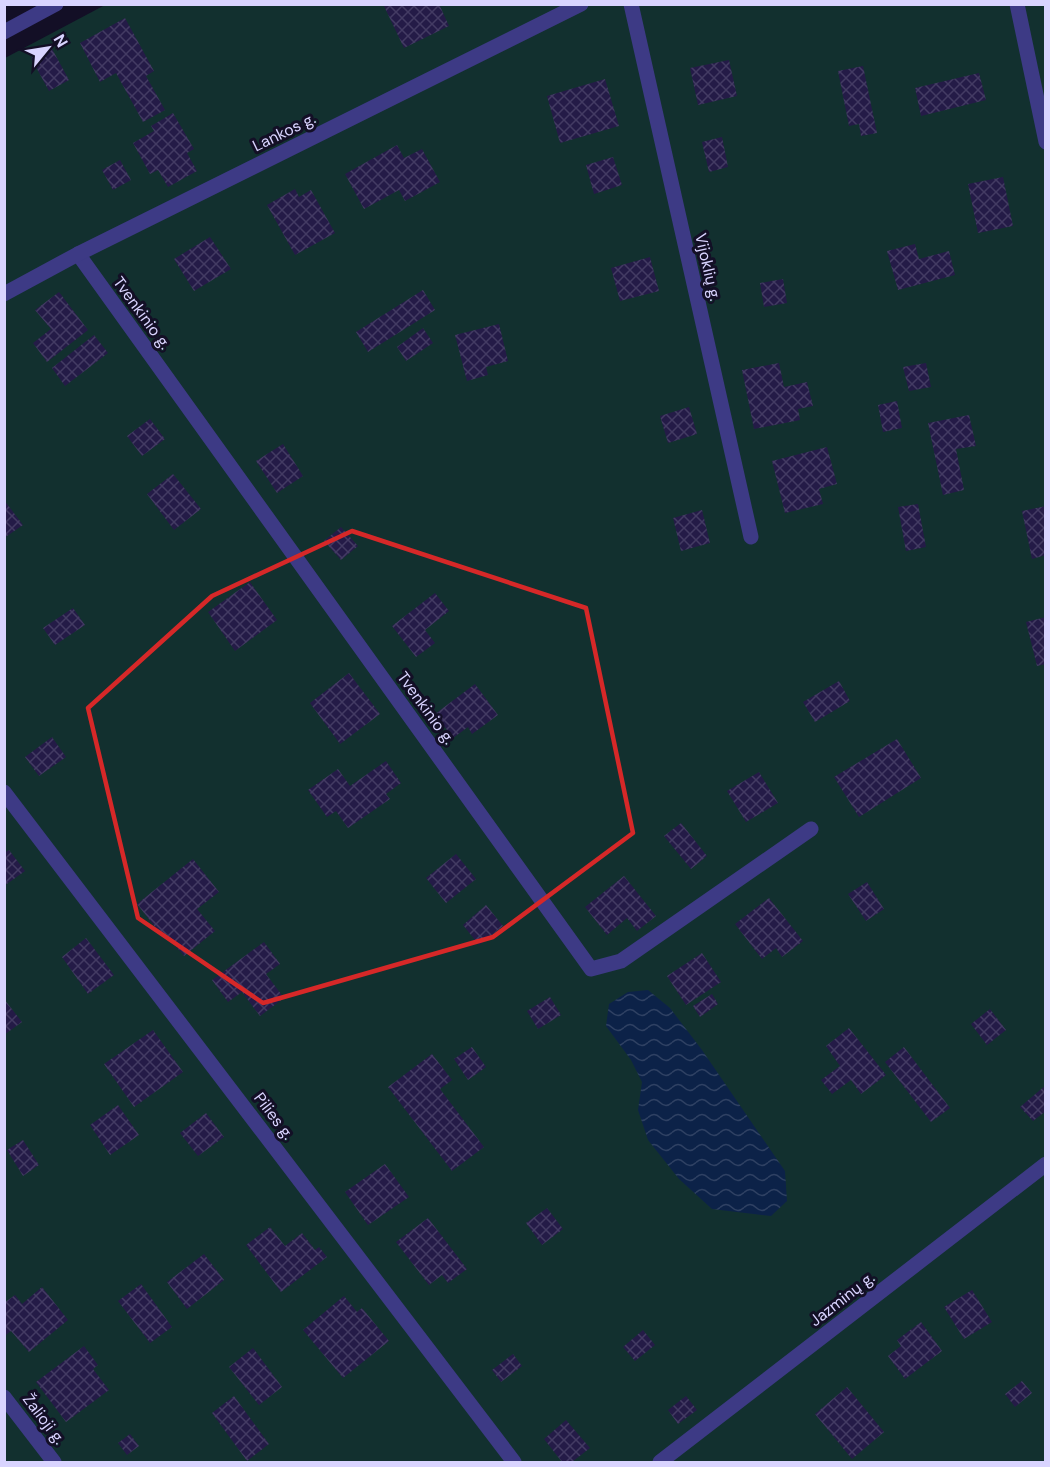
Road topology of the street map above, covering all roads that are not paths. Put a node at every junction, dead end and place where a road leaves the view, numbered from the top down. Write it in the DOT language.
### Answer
graph roads {
  1 [pos="56,4"];
  2 [pos="581,4"];
  3 [pos="631,4"];
  4 [pos="1017,4"];
  5 [pos="4,32"];
  6 [pos="1046,142"];
  7 [pos="78,254"];
  8 [pos="4,294"];
  9 [pos="751,537"];
  10 [pos="4,792"];
  11 [pos="811,829"];
  12 [pos="1046,1164"];
  13 [pos="4,1397"];
  14 [pos="54,1462"];
  15 [pos="514,1462"];
  16 [pos="660,1462"];
  1 -- 5 [label="street"];
  2 -- 7 [label="street, Lankos g."];
  3 -- 9 [label="street, Vijoklių g."];
  4 -- 6 [label="street"];
  7 -- 8 [label="street, Lankos g."];
  7 -- 11 [label="street, Tvenkinio g."];
  10 -- 15 [label="street, Pilies g."];
  12 -- 16 [label="street, Jazminų g."];
  13 -- 14 [label="street, Žalioji g."];
}
